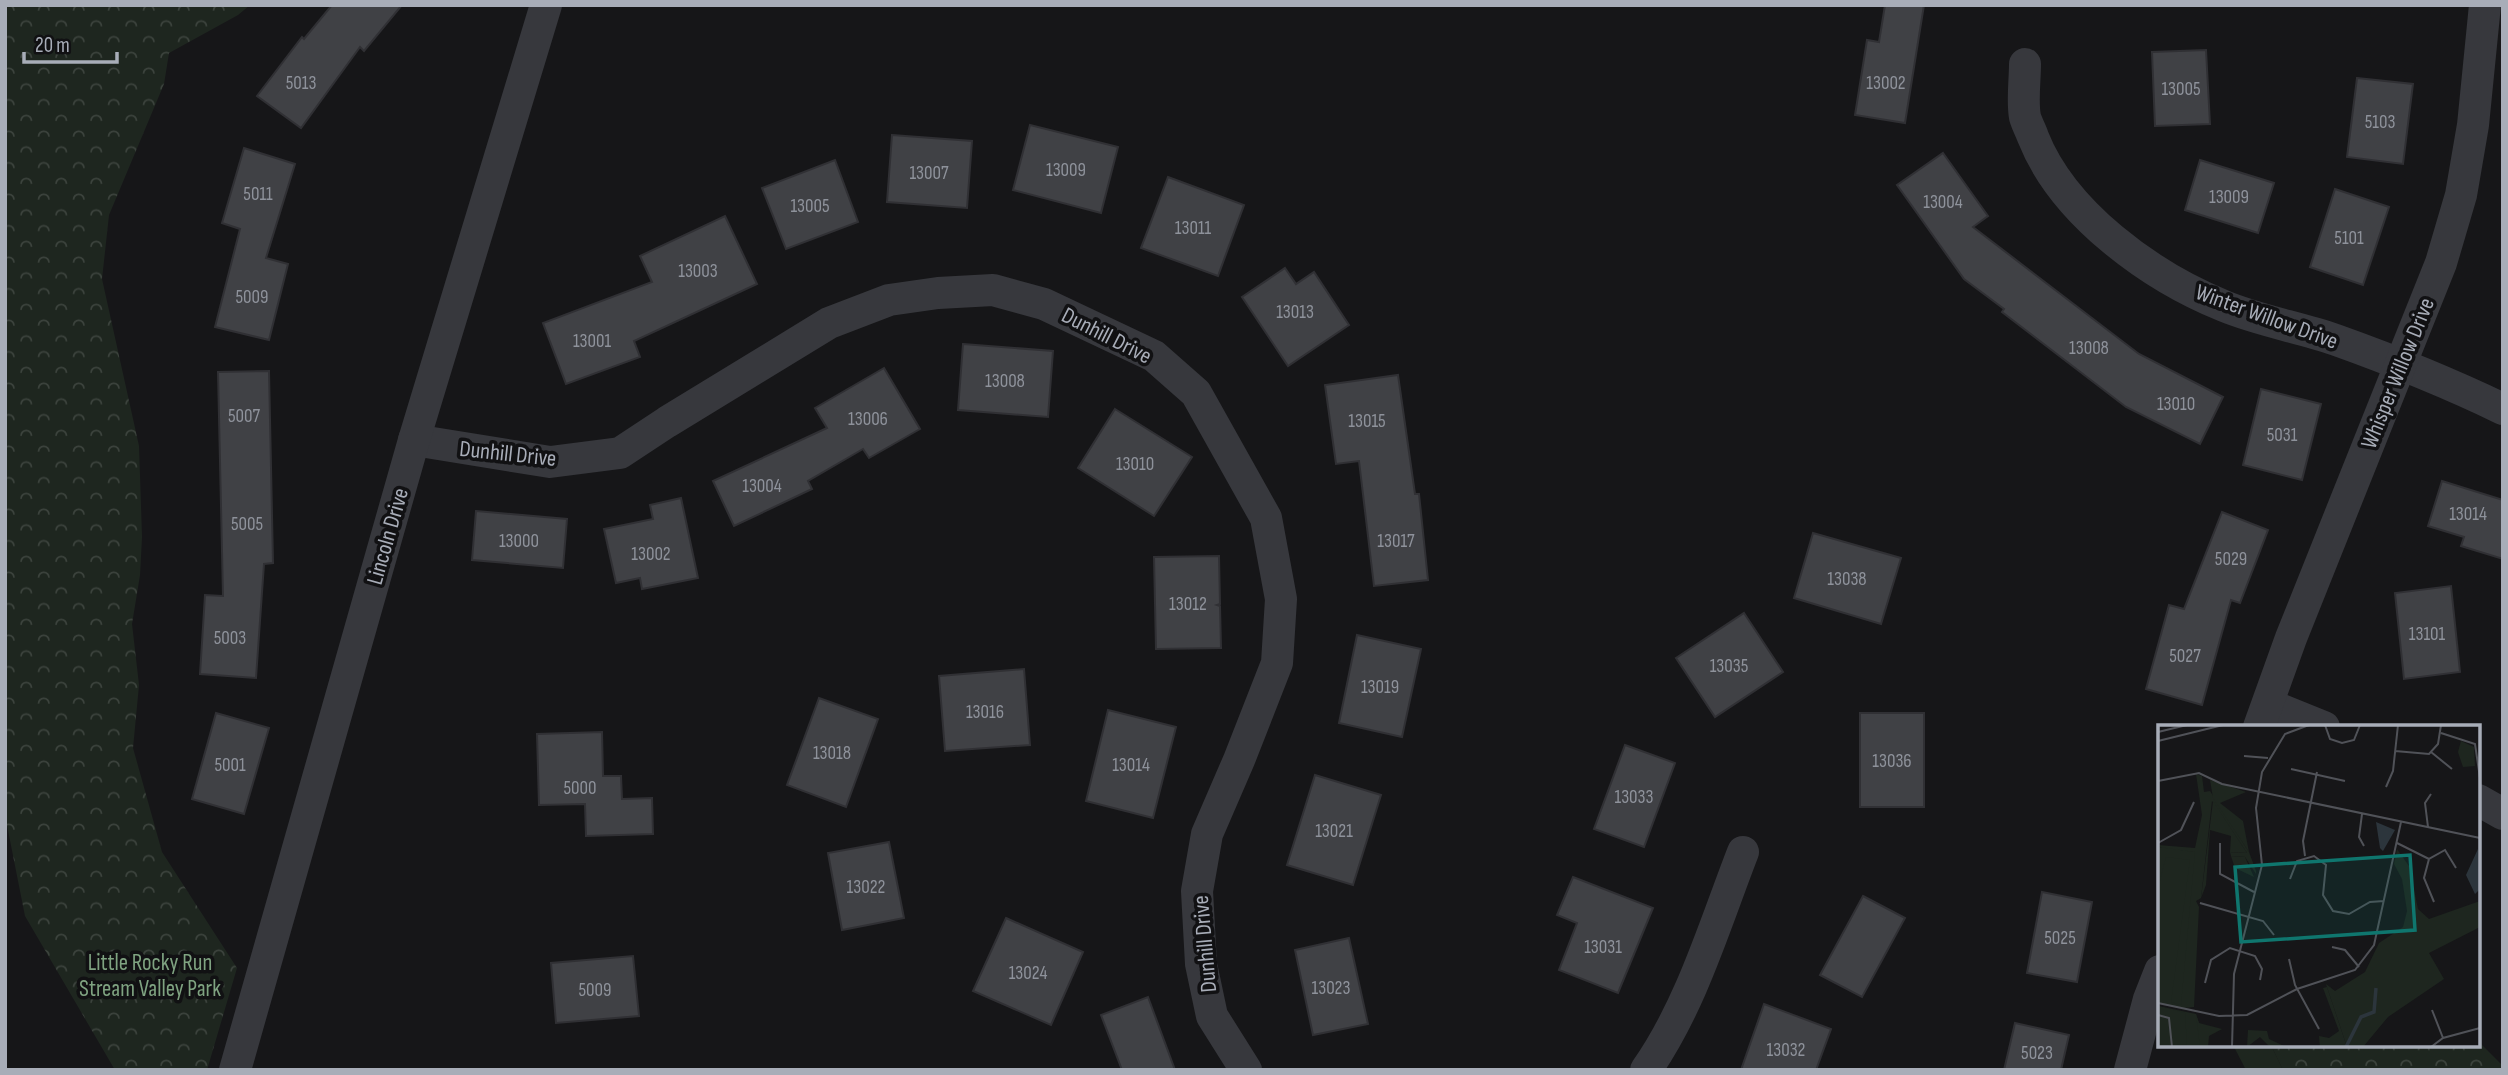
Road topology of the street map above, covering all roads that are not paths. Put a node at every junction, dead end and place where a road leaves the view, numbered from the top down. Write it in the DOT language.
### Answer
graph roads {
  1 [pos="545,5"];
  2 [pos="2485,5"];
  3 [pos="2025,64"];
  4 [pos="2401,366"];
  5 [pos="2503,409"];
  6 [pos="414,440"];
  7 [pos="2264,716"];
  8 [pos="2314,725"];
  9 [pos="2480,801"];
  10 [pos="2503,814"];
  11 [pos="1743,852"];
  12 [pos="2158,976"];
  13 [pos="235,1070"];
  14 [pos="1246,1070"];
  15 [pos="1646,1070"];
  16 [pos="2130,1070"];
  1 -- 6 [label="street, Lincoln Drive"];
  2 -- 4 [label="street, Whisper Willow Drive"];
  3 -- 4 [label="street, Winter Willow Drive"];
  4 -- 5 [label="street, Winter Willow Drive"];
  4 -- 7 [label="street, Whisper Willow Drive"];
  6 -- 13 [label="street, Lincoln Drive"];
  6 -- 14 [label="street, Dunhill Drive"];
  7 -- 8 [label="street"];
  9 -- 10 [label="street"];
  11 -- 15 [label="street"];
  12 -- 16 [label="street"];
}
